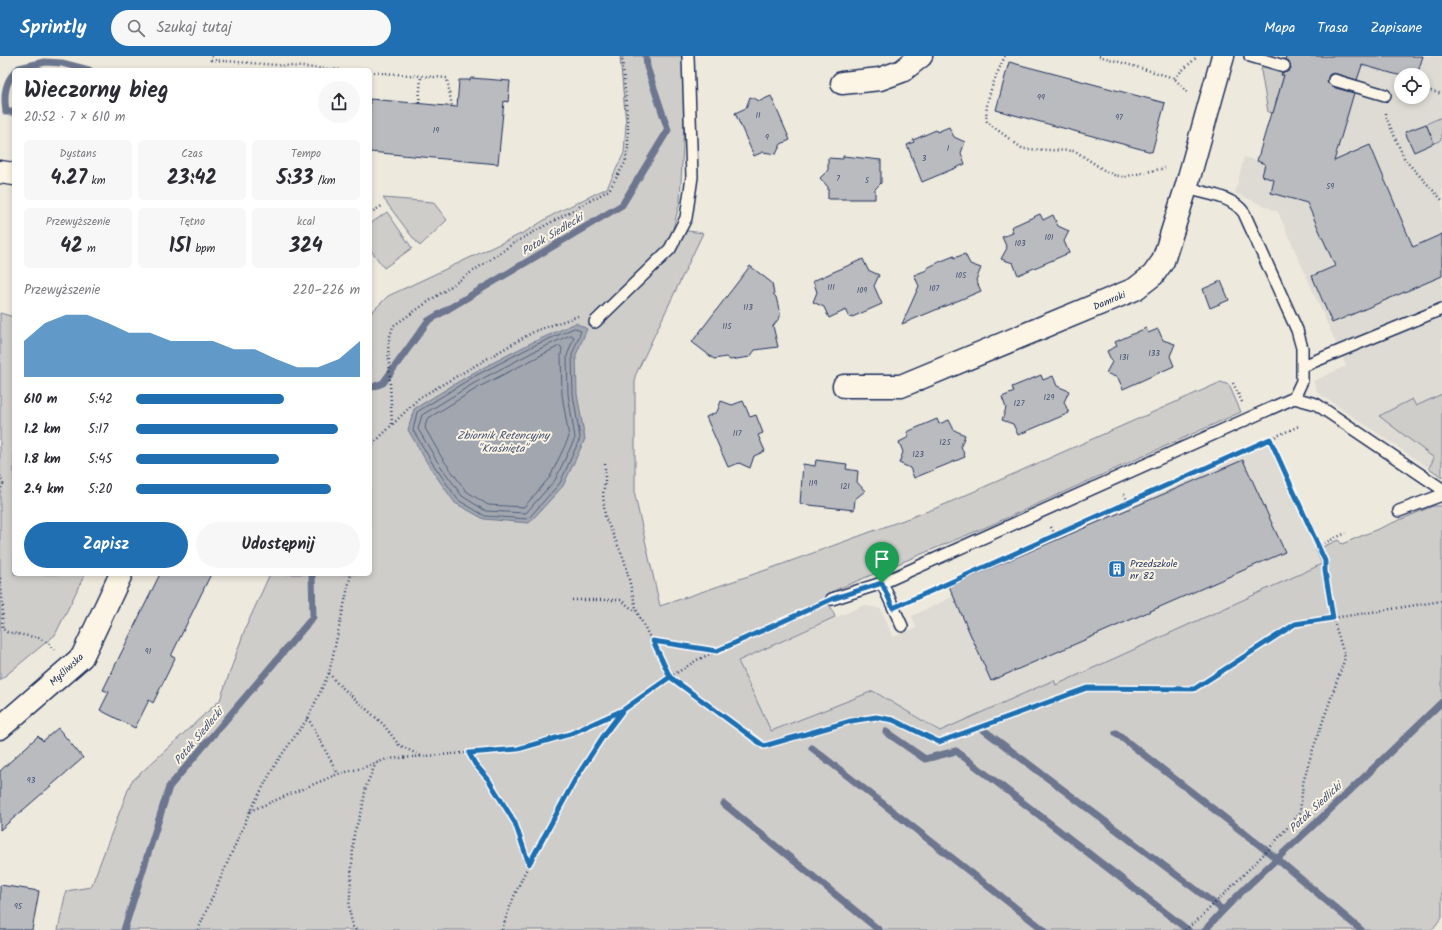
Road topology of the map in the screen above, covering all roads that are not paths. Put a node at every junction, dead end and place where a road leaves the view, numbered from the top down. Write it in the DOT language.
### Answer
graph roads {
  1 [pos="688,56"];
  2 [pos="921,56"];
  3 [pos="1223,56"];
  4 [pos="1250,56"];
  5 [pos="1284,66"];
  6 [pos="1334,80"];
  7 [pos="842,83"];
  8 [pos="1385,95"];
  9 [pos="0,172"];
  10 [pos="12,174"];
  11 [pos="1186,188"];
  12 [pos="1442,309"];
  13 [pos="595,322"];
  14 [pos="1303,366"];
  15 [pos="844,386"];
  16 [pos="1294,398"];
  17 [pos="1442,489"];
  18 [pos="1442,495"];
  19 [pos="1399,511"];
  20 [pos="121,576"];
  21 [pos="882,583"];
  22 [pos="832,599"];
  23 [pos="902,626"];
  24 [pos="0,728"];
  1 -- 13 [label="lane"];
  2 -- 7 [label="street"];
  3 -- 11 [label="street, Damroki"];
  4 -- 5 [label="lane"];
  6 -- 8 [label="lane"];
  9 -- 10 [label="street"];
  11 -- 14 [label="lane"];
  11 -- 15 [label="street, Damroki"];
  12 -- 14 [label="lane"];
  14 -- 16 [label="lane"];
  16 -- 17 [label="lane"];
  16 -- 21 [label="lane"];
  18 -- 19 [label="lane"];
  20 -- 24 [label="street, Myśliwska"];
  21 -- 22 [label="lane"];
  21 -- 23 [label="lane"];
}
